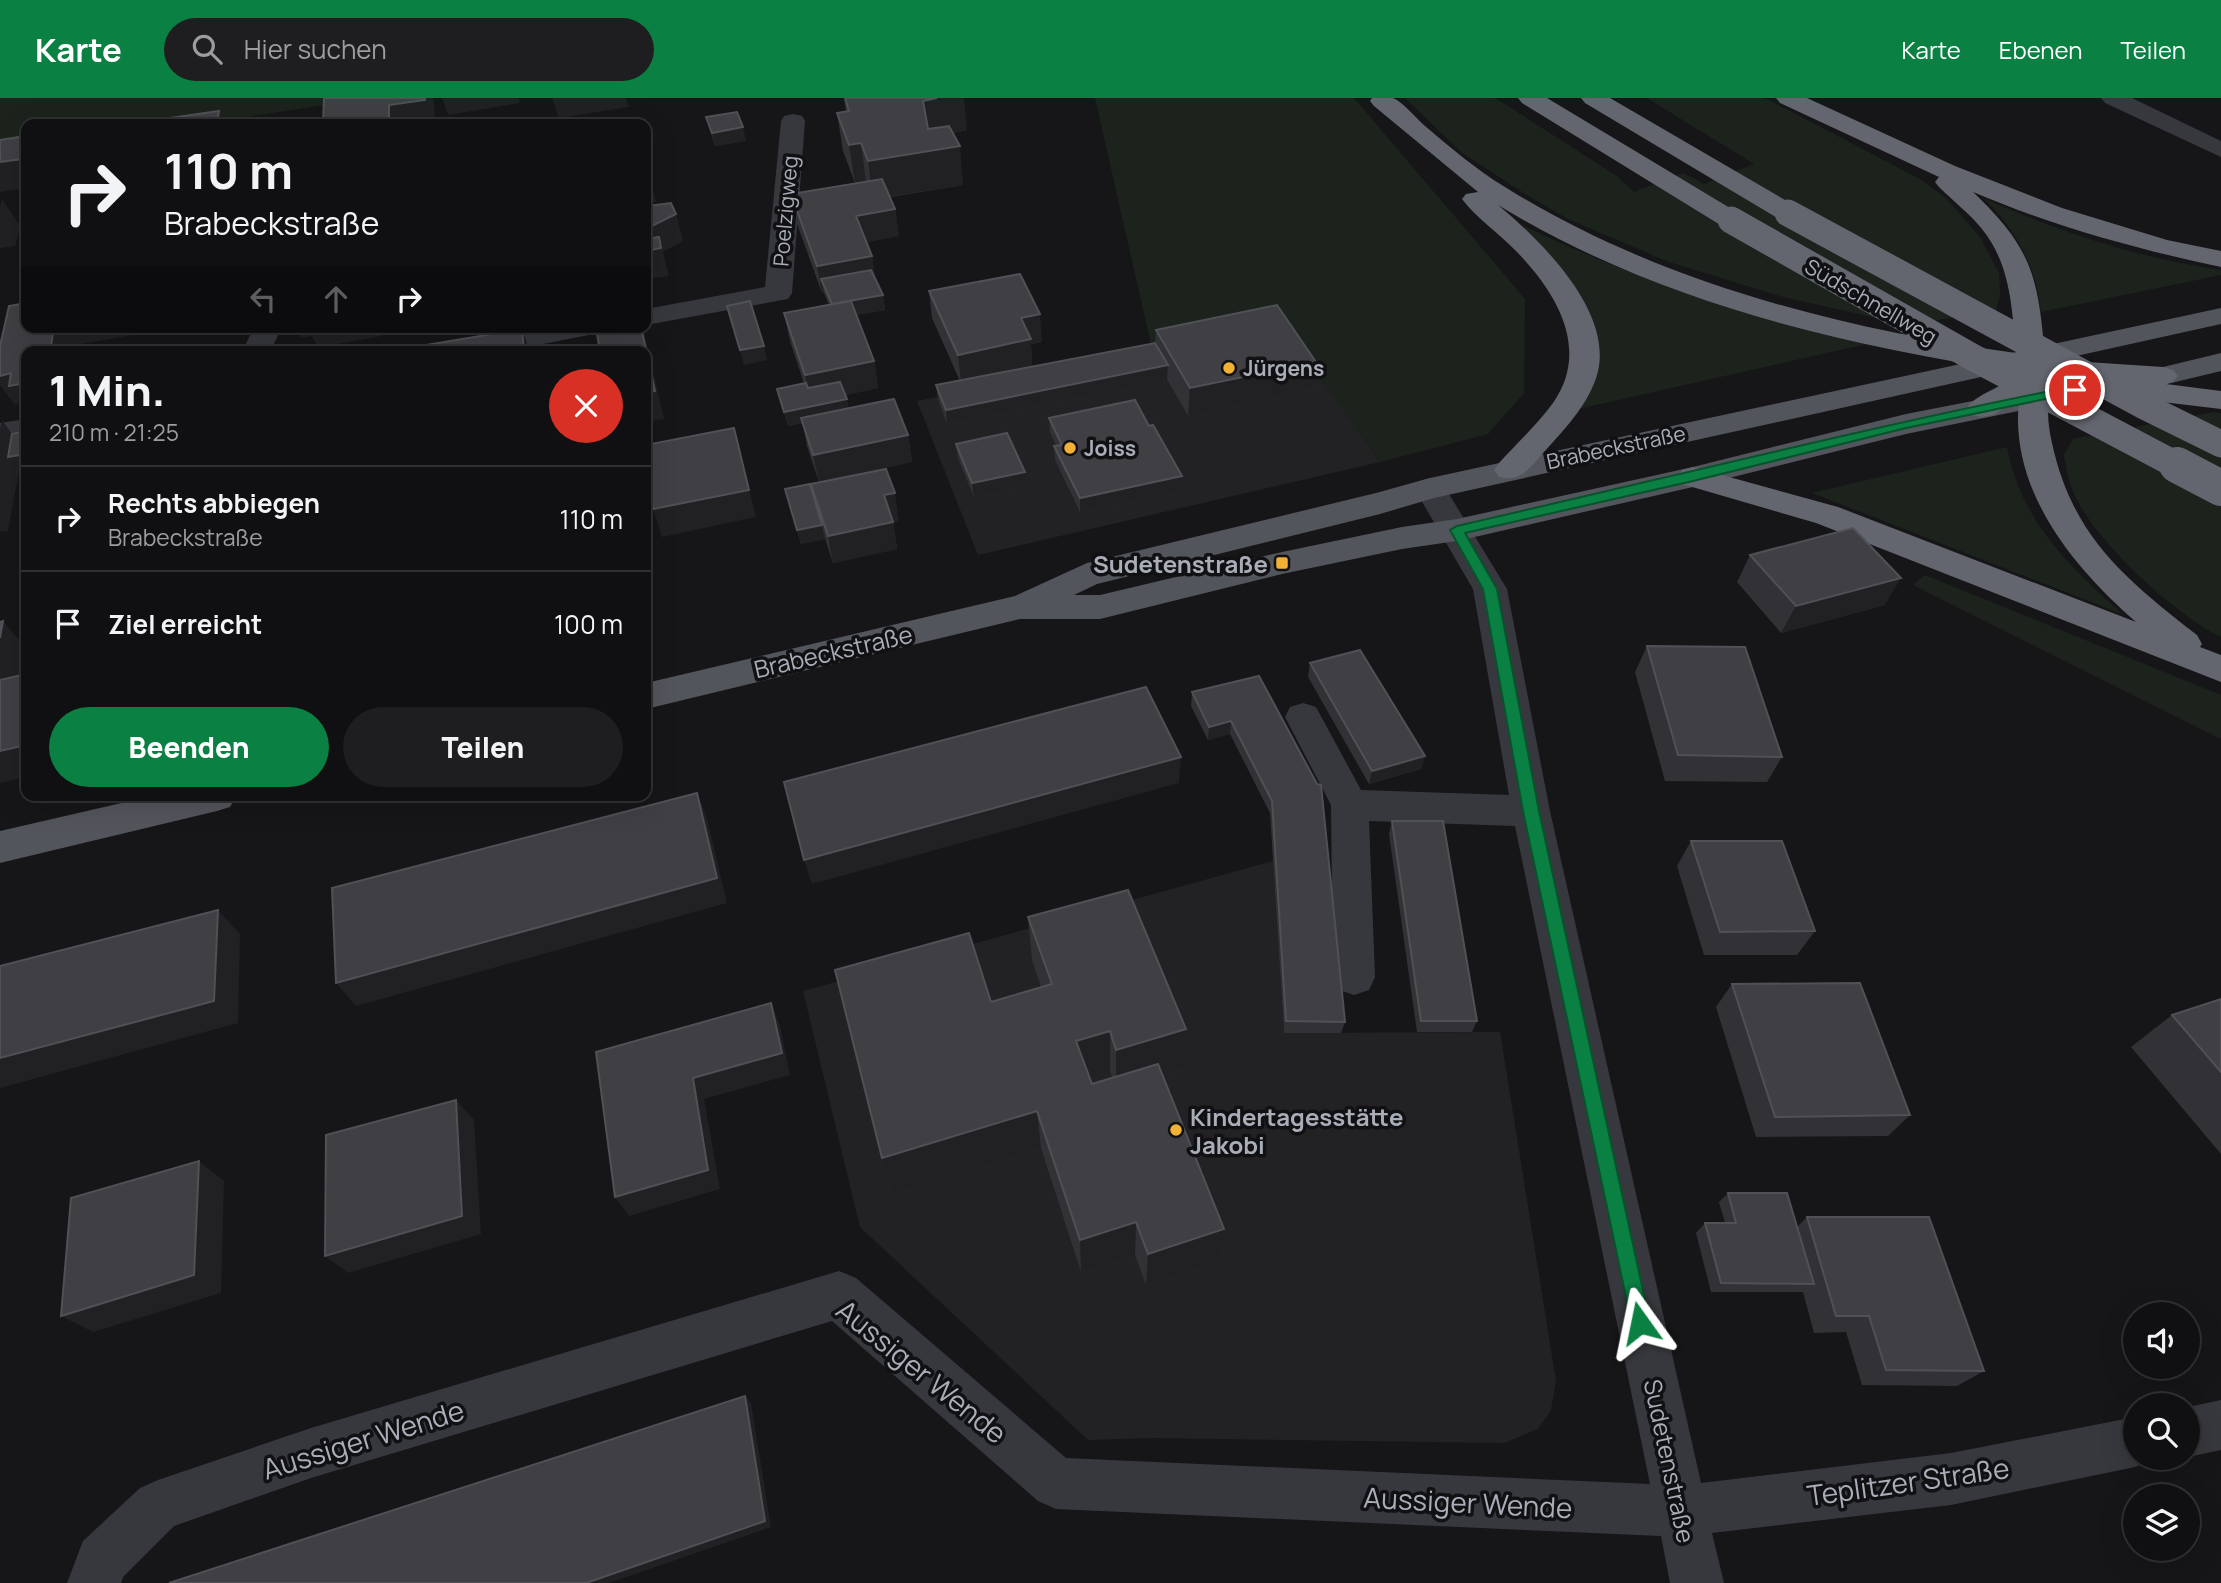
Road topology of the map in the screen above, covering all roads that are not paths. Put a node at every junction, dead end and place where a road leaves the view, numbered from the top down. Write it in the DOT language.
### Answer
graph roads {
  1 [pos="1530,98"];
  2 [pos="1593,98"];
  3 [pos="1788,98"];
  4 [pos="2113,98"];
  5 [pos="1380,100"];
  6 [pos="793,121"];
  7 [pos="1894,148"];
  8 [pos="2221,150"];
  9 [pos="2221,260"];
  10 [pos="651,316"];
  11 [pos="2221,316"];
  12 [pos="516,334"];
  13 [pos="474,346"];
  14 [pos="2083,346"];
  15 [pos="2221,362"];
  16 [pos="2033,372"];
  17 [pos="1958,373"];
  18 [pos="2162,376"];
  19 [pos="2096,386"];
  20 [pos="2221,400"];
  21 [pos="21,430"];
  22 [pos="0,433"];
  23 [pos="2221,444"];
  24 [pos="1510,470"];
  25 [pos="1693,477"];
  26 [pos="1430,488"];
  27 [pos="2221,488"];
  28 [pos="1457,530"];
  29 [pos="1020,607"];
  30 [pos="2218,668"];
  31 [pos="651,695"];
  32 [pos="1303,716"];
  33 [pos="196,801"];
  34 [pos="1350,805"];
  35 [pos="1531,811"];
  36 [pos="0,847"];
  37 [pos="1354,977"];
  38 [pos="2221,1425"];
  39 [pos="2200,1429"];
  40 [pos="2123,1444"];
  41 [pos="1680,1511"];
  42 [pos="94,1583"];
  43 [pos="1697,1583"];
  1 -- 27 [label="highway, Südschnellweg, bridge"];
  2 -- 23 [label="highway, Südschnellweg, bridge"];
  3 -- 7 [label="highway"];
  4 -- 8 [label="street"];
  5 -- 16 [label="highway"];
  5 -- 24 [label="highway"];
  6 -- 10 [label="street, Poelzigweg"];
  7 -- 9 [label="highway"];
  7 -- 16 [label="highway"];
  11 -- 14 [label="main road"];
  12 -- 13 [label="street"];
  14 -- 16 [label="highway"];
  15 -- 18 [label="main road, Brabeckstraße"];
  16 -- 17 [label="highway"];
  16 -- 18 [label="highway"];
  16 -- 19 [label="main road, Brabeckstraße"];
  16 -- 25 [label="main road, Brabeckstraße"];
  16 -- 30 [label="highway"];
  17 -- 24 [label="main road, Brabeckstraße"];
  18 -- 19 [label="main road, Brabeckstraße"];
  19 -- 20 [label="highway"];
  21 -- 22 [label="street"];
  24 -- 26 [label="main road, Brabeckstraße"];
  25 -- 28 [label="main road, Brabeckstraße"];
  25 -- 30 [label="highway"];
  26 -- 28 [label="street, Sudetenstraße"];
  26 -- 29 [label="main road, Brabeckstraße"];
  28 -- 29 [label="main road, Brabeckstraße"];
  28 -- 35 [label="street, Sudetenstraße"];
  29 -- 31 [label="main road, Brabeckstraße"];
  32 -- 34 [label="street"];
  33 -- 36 [label="main road"];
  34 -- 35 [label="street"];
  34 -- 37 [label="street"];
  35 -- 41 [label="street, Sudetenstraße"];
  38 -- 39 [label="street"];
  40 -- 41 [label="street, Teplitzer Straße"];
  41 -- 42 [label="street, Aussiger Wende"];
  41 -- 43 [label="street, Sudetenstraße"];
}
